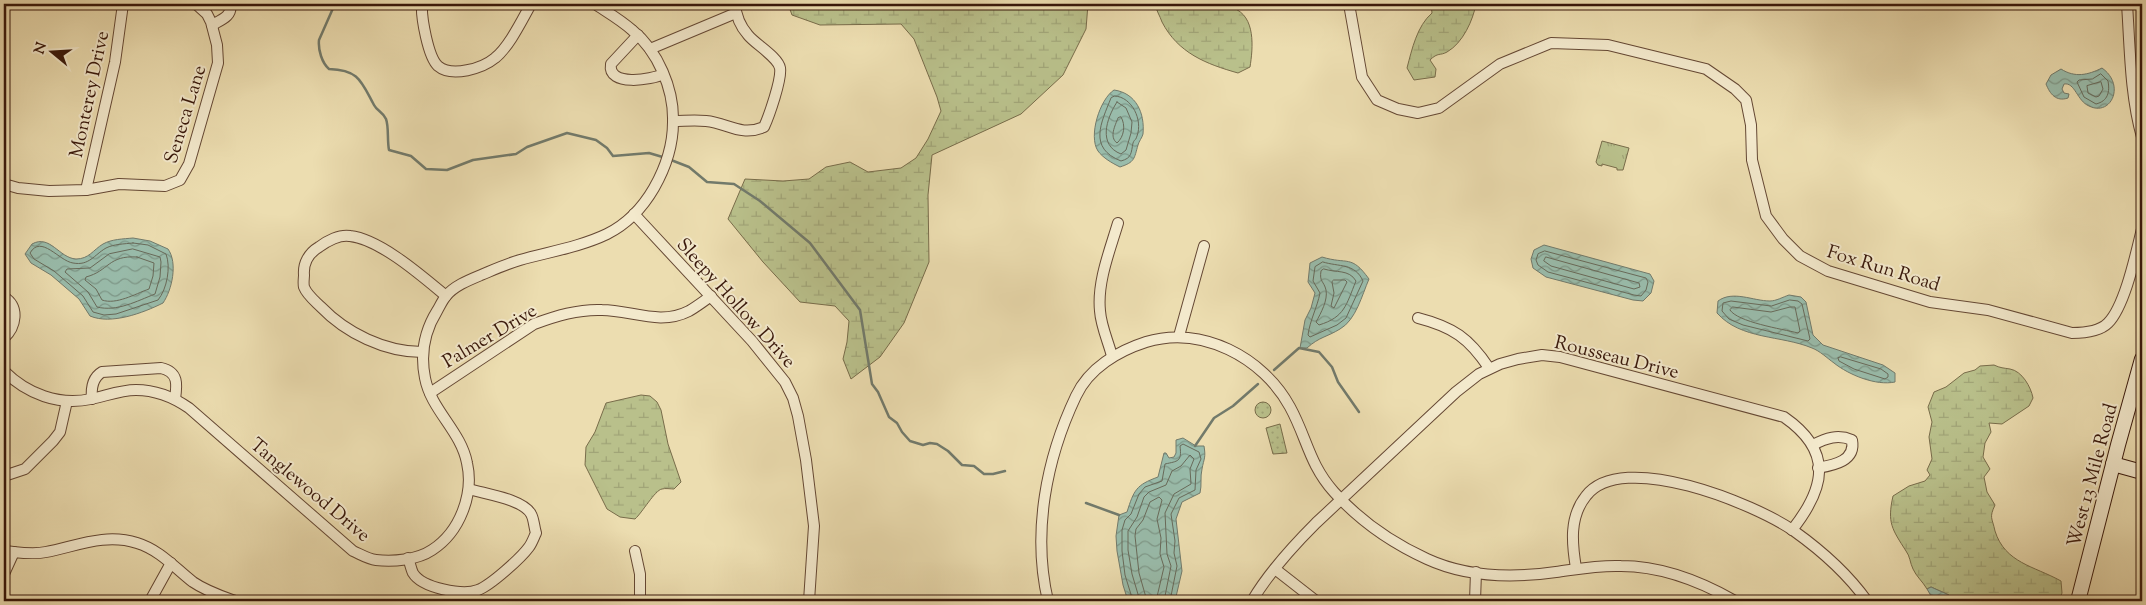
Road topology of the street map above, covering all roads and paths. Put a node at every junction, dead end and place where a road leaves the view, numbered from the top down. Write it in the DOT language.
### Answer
graph roads {
  1 [pos="123,4"];
  2 [pos="196,4"];
  3 [pos="230,4"];
  4 [pos="422,4"];
  5 [pos="531,4"];
  6 [pos="595,4"];
  7 [pos="1349,4"];
  8 [pos="2127,4"];
  9 [pos="735,8"];
  10 [pos="212,25"];
  11 [pos="638,35"];
  12 [pos="650,49"];
  13 [pos="4,60"];
  14 [pos="664,74"];
  15 [pos="2137,77"];
  16 [pos="4,80"];
  17 [pos="2138,94"];
  18 [pos="673,121"];
  19 [pos="2142,137"];
  20 [pos="4,184"];
  21 [pos="86,190"];
  22 [pos="634,214"];
  23 [pos="1118,223"];
  24 [pos="2142,229"];
  25 [pos="1204,246"];
  26 [pos="4,296"];
  27 [pos="446,296"];
  28 [pos="711,296"];
  29 [pos="1418,318"];
  30 [pos="1179,336"];
  31 [pos="4,338"];
  32 [pos="422,352"];
  33 [pos="1112,356"];
  34 [pos="2142,359"];
  35 [pos="1489,368"];
  36 [pos="4,371"];
  37 [pos="430,393"];
  38 [pos="92,399"];
  39 [pos="175,399"];
  40 [pos="68,401"];
  41 [pos="1813,445"];
  42 [pos="2113,464"];
  43 [pos="1818,468"];
  44 [pos="2142,472"];
  45 [pos="4,476"];
  46 [pos="469,489"];
  47 [pos="1341,500"];
  48 [pos="1792,530"];
  49 [pos="9,551"];
  50 [pos="634,552"];
  51 [pos="408,558"];
  52 [pos="172,563"];
  53 [pos="1576,568"];
  54 [pos="1275,569"];
  55 [pos="1476,572"];
  56 [pos="4,574"];
  57 [pos="150,601"];
  58 [pos="235,601"];
  59 [pos="640,601"];
  60 [pos="809,601"];
  61 [pos="1048,601"];
  62 [pos="1252,601"];
  63 [pos="1316,601"];
  64 [pos="1475,601"];
  65 [pos="1735,601"];
  66 [pos="1867,601"];
  67 [pos="2078,601"];
  1 -- 21 [label="street, Monterey Drive"];
  2 -- 10 [label="street, Seneca Lane"];
  3 -- 10 [label="street"];
  4 -- 5 [label="street"];
  6 -- 11 [label="street, Tanglewood Drive"];
  7 -- 24 [label="street, Fox Run Road"];
  8 -- 15 [label="street"];
  9 -- 12 [label="street"];
  9 -- 18 [label="street"];
  10 -- 21 [label="street, Seneca Lane"];
  11 -- 12 [label="street, Tanglewood Drive"];
  11 -- 14 [label="street"];
  12 -- 14 [label="street, Tanglewood Drive"];
  13 -- 16 [label="street"];
  14 -- 18 [label="street, Tanglewood Drive"];
  15 -- 17 [label="street"];
  17 -- 19 [label="street"];
  18 -- 22 [label="street, Tanglewood Drive"];
  20 -- 21 [label="street, Seneca Lane"];
  22 -- 27 [label="street, Tanglewood Drive"];
  22 -- 28 [label="street, Sleepy Hollow Drive"];
  23 -- 33 [label="street"];
  25 -- 30 [label="street"];
  26 -- 31 [label="street"];
  27 -- 32 [label="street, Tanglewood Drive"];
  27 -- 32 [label="street"];
  28 -- 37 [label="street, Palmer Drive"];
  28 -- 60 [label="street, Sleepy Hollow Drive"];
  29 -- 35 [label="street"];
  30 -- 33 [label="street"];
  30 -- 47 [label="street"];
  32 -- 37 [label="street, Tanglewood Drive"];
  33 -- 61 [label="street"];
  34 -- 42 [label="street, West 13 Mile Road"];
  35 -- 41 [label="street, Rousseau Drive"];
  35 -- 47 [label="street, Rousseau Drive"];
  36 -- 40 [label="street, Tanglewood Drive"];
  37 -- 46 [label="street, Tanglewood Drive"];
  38 -- 39 [label="street, Tanglewood Drive"];
  38 -- 39 [label="street"];
  38 -- 40 [label="street, Tanglewood Drive"];
  39 -- 51 [label="street, Tanglewood Drive"];
  40 -- 45 [label="street"];
  41 -- 43 [label="street, Rousseau Drive"];
  41 -- 43 [label="street"];
  42 -- 44 [label="street"];
  42 -- 67 [label="street, West 13 Mile Road"];
  43 -- 48 [label="street, Rousseau Drive"];
  46 -- 51 [label="street, Tanglewood Drive"];
  46 -- 51 [label="street"];
  47 -- 54 [label="street, Rousseau Drive"];
  47 -- 55 [label="street"];
  48 -- 53 [label="street"];
  48 -- 66 [label="street"];
  49 -- 52 [label="street"];
  49 -- 56 [label="street"];
  50 -- 59 [label="street"];
  52 -- 57 [label="street"];
  52 -- 58 [label="street"];
  53 -- 55 [label="street"];
  53 -- 65 [label="street"];
  54 -- 62 [label="street, Rousseau Drive"];
  54 -- 63 [label="street"];
  55 -- 64 [label="street"];
}
